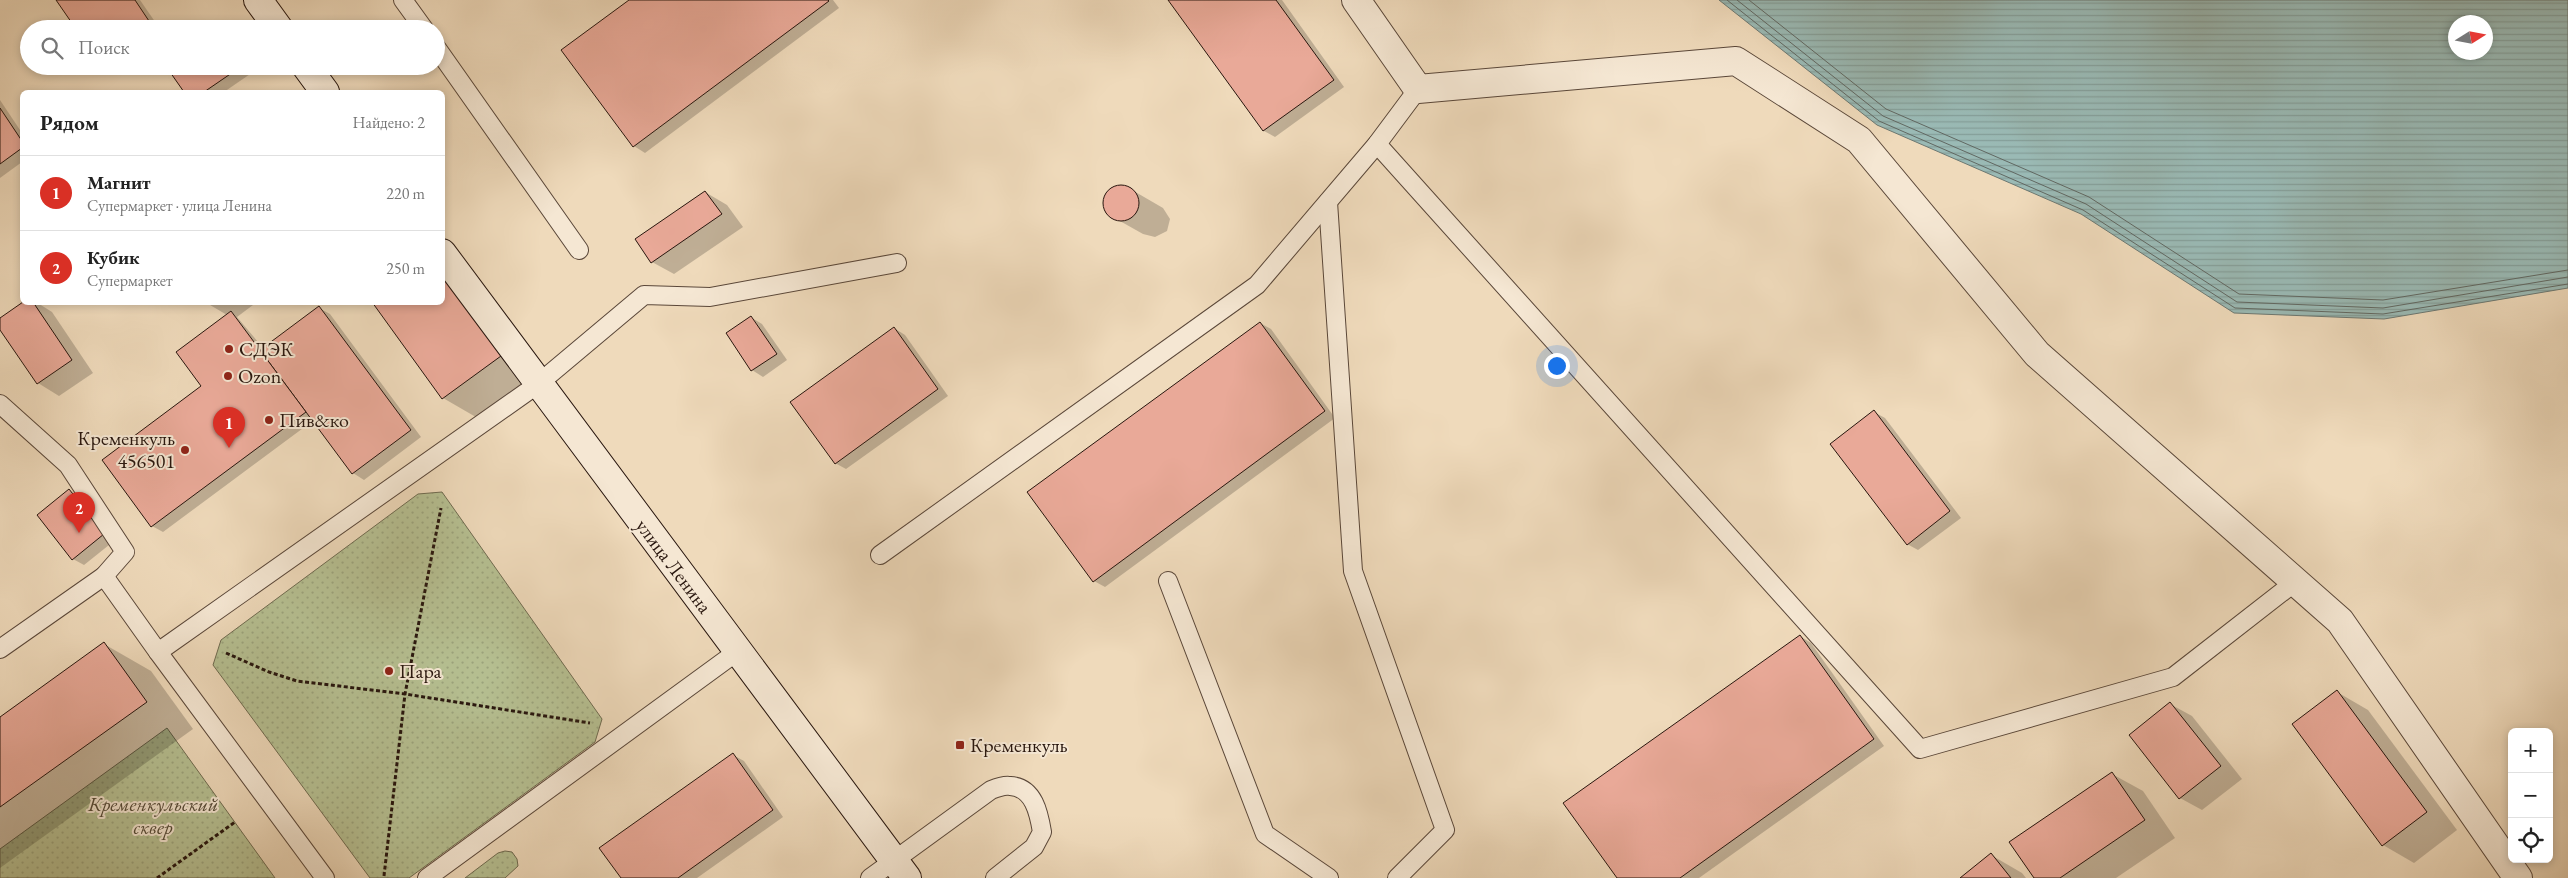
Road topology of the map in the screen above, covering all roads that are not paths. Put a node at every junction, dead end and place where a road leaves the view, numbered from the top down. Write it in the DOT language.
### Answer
graph roads {
  1 [pos="258,0"];
  2 [pos="404,0"];
  3 [pos="1356,0"];
  4 [pos="272,20"];
  5 [pos="418,20"];
  6 [pos="445,60"];
  7 [pos="313,75"];
  8 [pos="1418,89"];
  9 [pos="324,90"];
  10 [pos="1378,144"];
  11 [pos="1328,202"];
  12 [pos="579,250"];
  13 [pos="445,257"];
  14 [pos="897,263"];
  15 [pos="538,384"];
  16 [pos="0,404"];
  17 [pos="880,555"];
  18 [pos="104,576"];
  19 [pos="1168,581"];
  20 [pos="2295,582"];
  21 [pos="0,649"];
  22 [pos="158,652"];
  23 [pos="738,652"];
  24 [pos="900,869"];
  25 [pos="325,878"];
  26 [pos="427,878"];
  27 [pos="870,878"];
  28 [pos="995,878"];
  29 [pos="1329,878"];
  30 [pos="1397,878"];
  31 [pos="2518,878"];
  1 -- 4 [label="street"];
  2 -- 5 [label="lane"];
  3 -- 8 [label="street"];
  6 -- 12 [label="lane"];
  7 -- 9 [label="street"];
  8 -- 10 [label="lane"];
  8 -- 20 [label="street"];
  10 -- 11 [label="lane"];
  10 -- 20 [label="lane"];
  11 -- 17 [label="lane"];
  11 -- 30 [label="lane"];
  13 -- 15 [label="street, улица Ленина"];
  14 -- 15 [label="lane"];
  15 -- 22 [label="lane"];
  15 -- 23 [label="street, улица Ленина"];
  16 -- 18 [label="lane"];
  18 -- 21 [label="lane"];
  18 -- 22 [label="lane"];
  19 -- 29 [label="lane"];
  20 -- 31 [label="street"];
  22 -- 25 [label="lane"];
  23 -- 24 [label="street, улица Ленина"];
  23 -- 26 [label="lane"];
  24 -- 27 [label="lane"];
  24 -- 28 [label="lane"];
}
